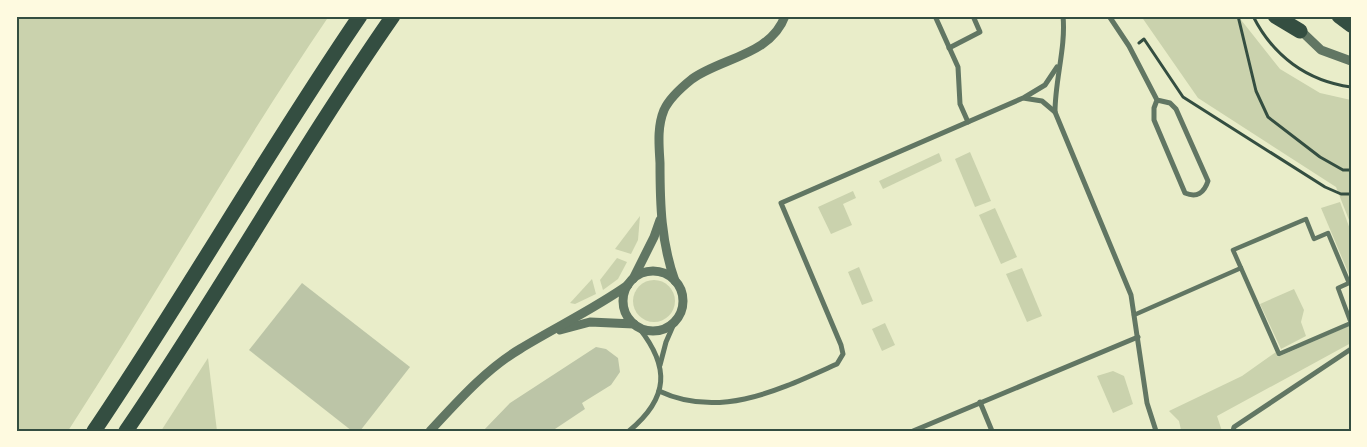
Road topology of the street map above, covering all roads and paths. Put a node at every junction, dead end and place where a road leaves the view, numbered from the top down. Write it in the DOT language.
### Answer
graph roads {
  1 [pos="360,16"];
  2 [pos="393,16"];
  3 [pos="785,16"];
  4 [pos="935,16"];
  5 [pos="974,16"];
  6 [pos="1063,16"];
  7 [pos="1109,16"];
  8 [pos="1238,16"];
  9 [pos="1253,16"];
  10 [pos="1275,16"];
  11 [pos="1288,16"];
  12 [pos="1339,16"];
  13 [pos="1351,25"];
  14 [pos="1300,31"];
  15 [pos="949,48"];
  16 [pos="1130,49"];
  17 [pos="1060,57"];
  18 [pos="1351,61"];
  19 [pos="1351,87"];
  20 [pos="1023,98"];
  21 [pos="1157,100"];
  22 [pos="1055,112"];
  23 [pos="968,122"];
  24 [pos="1351,170"];
  25 [pos="1351,194"];
  26 [pos="661,217"];
  27 [pos="1241,268"];
  28 [pos="675,281"];
  29 [pos="630,283"];
  30 [pos="1134,315"];
  31 [pos="676,319"];
  32 [pos="637,326"];
  33 [pos="546,335"];
  34 [pos="1138,337"];
  35 [pos="1351,349"];
  36 [pos="660,365"];
  37 [pos="659,391"];
  38 [pos="980,402"];
  39 [pos="94,431"];
  40 [pos="126,431"];
  41 [pos="430,431"];
  42 [pos="629,431"];
  43 [pos="913,431"];
  44 [pos="992,431"];
  45 [pos="1156,431"];
  46 [pos="1233,431"];
  1 -- 39 [label="highway"];
  2 -- 40 [label="highway"];
  3 -- 26 [label="street"];
  4 -- 15 [label="street"];
  5 -- 15 [label="street"];
  6 -- 17 [label="street"];
  7 -- 16 [label="street"];
  8 -- 24 [label="path"];
  9 -- 19 [label="path"];
  10 -- 14 [label="highway"];
  11 -- 14 [label="street"];
  12 -- 13 [label="highway"];
  14 -- 18 [label="street"];
  15 -- 23 [label="street"];
  16 -- 21 [label="street"];
  16 -- 25 [label="path"];
  17 -- 20 [label="street"];
  17 -- 22 [label="street"];
  20 -- 22 [label="street"];
  20 -- 23 [label="street"];
  21 -- 21 [label="street"];
  22 -- 30 [label="street"];
  23 -- 37 [label="street"];
  26 -- 28 [label="street"];
  26 -- 29 [label="street"];
  27 -- 27 [label="street"];
  27 -- 30 [label="street"];
  28 -- 29 [label="street"];
  28 -- 31 [label="street"];
  29 -- 32 [label="street"];
  29 -- 33 [label="street"];
  30 -- 34 [label="street"];
  31 -- 32 [label="street"];
  31 -- 36 [label="street"];
  32 -- 33 [label="street"];
  32 -- 36 [label="street"];
  33 -- 41 [label="street"];
  34 -- 38 [label="street"];
  34 -- 45 [label="street"];
  35 -- 46 [label="street"];
  36 -- 37 [label="street"];
  37 -- 42 [label="street"];
  38 -- 43 [label="street"];
  38 -- 44 [label="street"];
}
